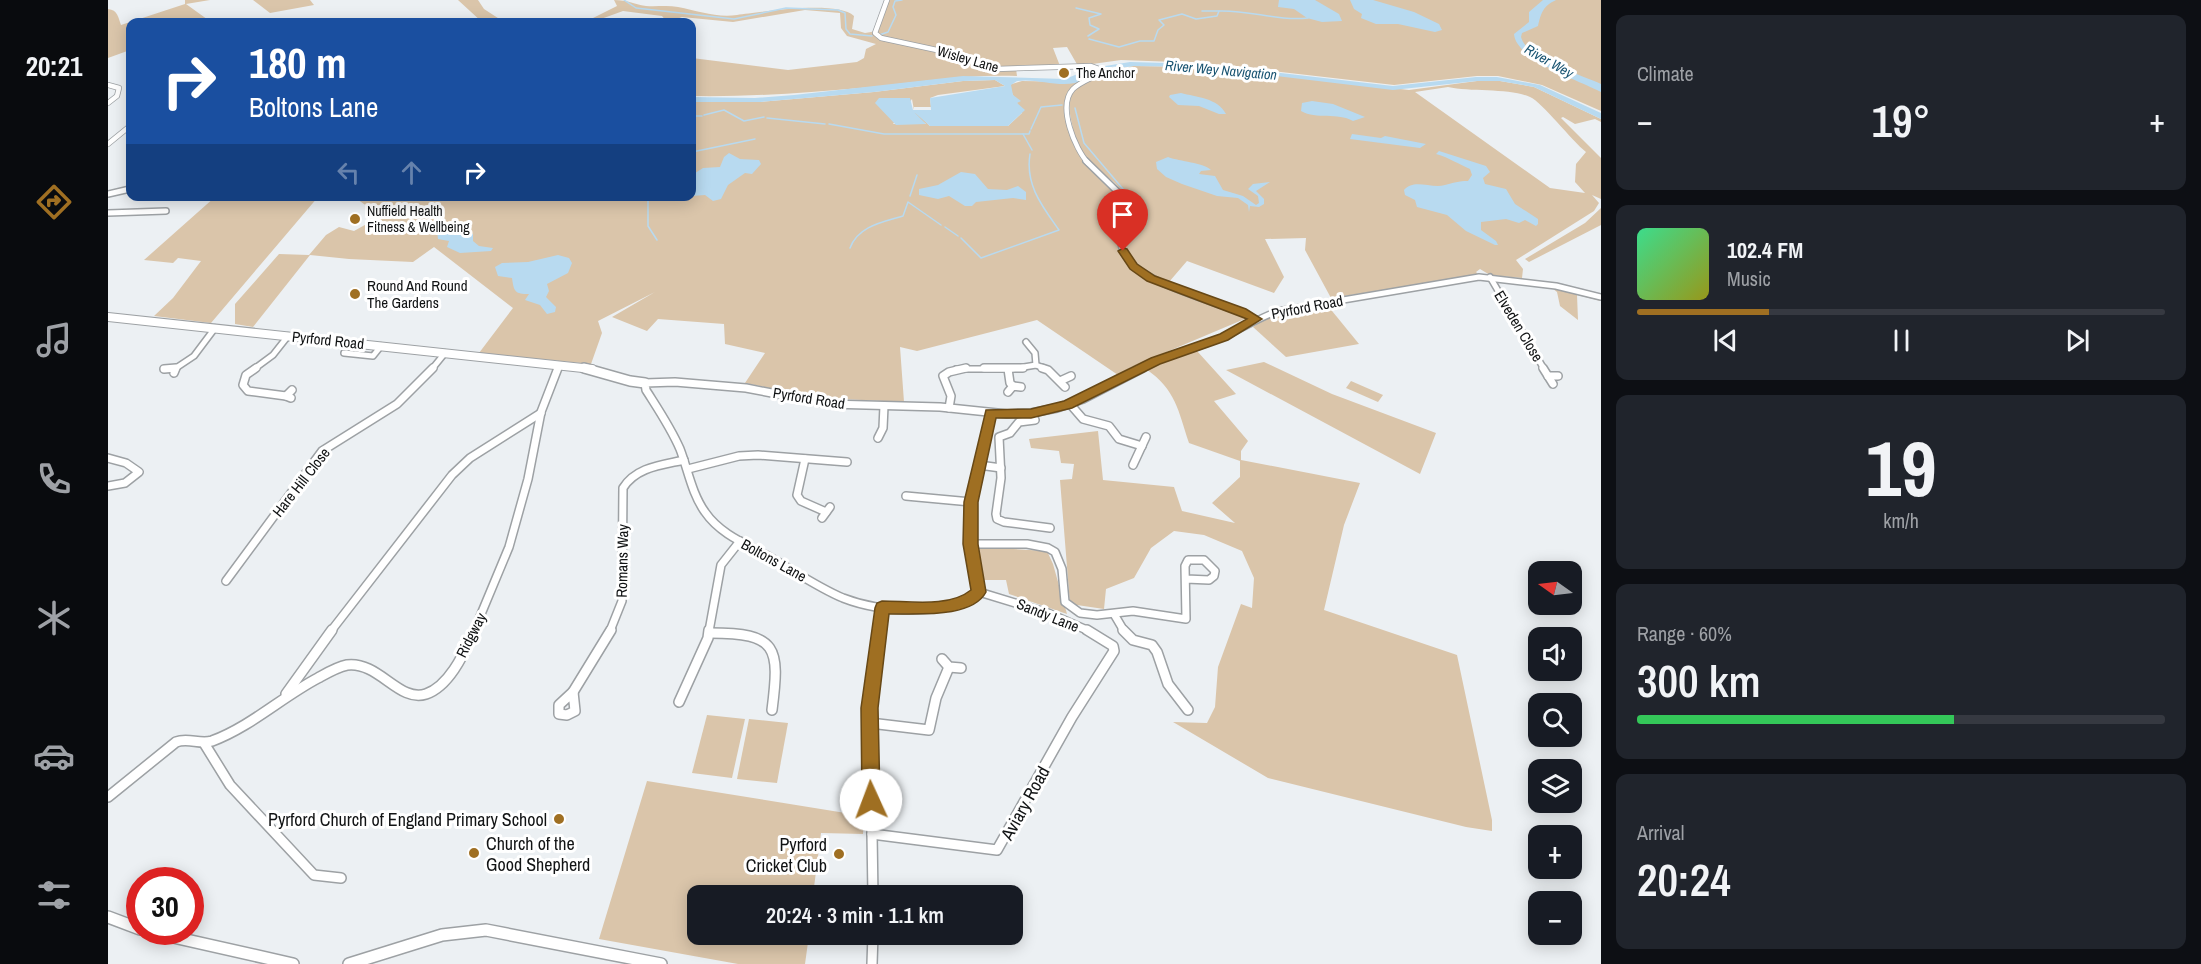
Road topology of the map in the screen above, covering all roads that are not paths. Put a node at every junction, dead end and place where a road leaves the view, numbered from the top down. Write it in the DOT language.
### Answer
graph roads {
  1 [pos="887,0"];
  2 [pos="108,85"];
  3 [pos="108,103"];
  4 [pos="126,129"];
  5 [pos="108,144"];
  6 [pos="126,190"];
  7 [pos="108,194"];
  8 [pos="171,206"];
  9 [pos="108,213"];
  10 [pos="1490,277"];
  11 [pos="1601,297"];
  12 [pos="108,317"];
  13 [pos="1256,319"];
  14 [pos="215,328"];
  15 [pos="288,336"];
  16 [pos="1030,344"];
  17 [pos="381,346"];
  18 [pos="344,353"];
  19 [pos="445,353"];
  20 [pos="559,365"];
  21 [pos="1036,365"];
  22 [pos="164,369"];
  23 [pos="1008,369"];
  24 [pos="1071,376"];
  25 [pos="1548,376"];
  26 [pos="1558,376"];
  27 [pos="645,382"];
  28 [pos="1553,384"];
  29 [pos="1013,386"];
  30 [pos="1021,387"];
  31 [pos="292,390"];
  32 [pos="1008,392"];
  33 [pos="1070,404"];
  34 [pos="884,406"];
  35 [pos="950,408"];
  36 [pos="541,413"];
  37 [pos="990,413"];
  38 [pos="1035,420"];
  39 [pos="1146,437"];
  40 [pos="878,438"];
  41 [pos="1142,446"];
  42 [pos="108,458"];
  43 [pos="805,459"];
  44 [pos="684,460"];
  45 [pos="847,462"];
  46 [pos="979,465"];
  47 [pos="1133,465"];
  48 [pos="1000,468"];
  49 [pos="688,469"];
  50 [pos="108,486"];
  51 [pos="906,496"];
  52 [pos="971,502"];
  53 [pos="826,512"];
  54 [pos="1050,528"];
  55 [pos="740,541"];
  56 [pos="971,544"];
  57 [pos="1186,579"];
  58 [pos="226,581"];
  59 [pos="979,588"];
  60 [pos="882,608"];
  61 [pos="1114,614"];
  62 [pos="710,633"];
  63 [pos="1113,646"];
  64 [pos="942,659"];
  65 [pos="949,667"];
  66 [pos="961,668"];
  67 [pos="573,692"];
  68 [pos="285,696"];
  69 [pos="679,696"];
  70 [pos="772,710"];
  71 [pos="1188,710"];
  72 [pos="870,723"];
  73 [pos="204,742"];
  74 [pos="108,797"];
  75 [pos="872,834"];
  76 [pos="341,878"];
  77 [pos="873,885"];
  78 [pos="108,918"];
  79 [pos="126,924"];
  80 [pos="198,945"];
  81 [pos="873,945"];
  82 [pos="253,960"];
  83 [pos="293,964"];
  84 [pos="349,964"];
  85 [pos="658,964"];
  86 [pos="872,964"];
  1 -- 13 [label="street, Wisley Lane"];
  2 -- 3 [label="street"];
  4 -- 5 [label="street"];
  6 -- 7 [label="street"];
  8 -- 9 [label="street"];
  10 -- 11 [label="street, Pyrford Road"];
  10 -- 13 [label="street, Pyrford Road"];
  10 -- 25 [label="street, Elveden Close"];
  12 -- 14 [label="street, Pyrford Road"];
  13 -- 33 [label="street, Pyrford Road"];
  14 -- 15 [label="street, Pyrford Road"];
  14 -- 22 [label="street"];
  15 -- 17 [label="street, Pyrford Road"];
  15 -- 31 [label="street"];
  16 -- 21 [label="street"];
  17 -- 18 [label="street"];
  17 -- 19 [label="street, Pyrford Road"];
  19 -- 20 [label="street, Pyrford Road"];
  19 -- 58 [label="street, Hare Hill Close"];
  20 -- 27 [label="street, Pyrford Road"];
  20 -- 36 [label="street, Ridgway"];
  21 -- 23 [label="street"];
  21 -- 24 [label="street"];
  23 -- 29 [label="street"];
  23 -- 35 [label="street"];
  25 -- 26 [label="street, Elveden Close"];
  25 -- 28 [label="street, Elveden Close"];
  27 -- 34 [label="street, Pyrford Road"];
  27 -- 44 [label="street, Boltons Lane"];
  29 -- 30 [label="street"];
  29 -- 32 [label="street"];
  33 -- 37 [label="street, Pyrford Road"];
  33 -- 41 [label="street"];
  34 -- 35 [label="street, Pyrford Road"];
  34 -- 40 [label="street"];
  35 -- 37 [label="street, Pyrford Road"];
  36 -- 68 [label="street, Ridgway"];
  36 -- 68 [label="street, Ridgway"];
  37 -- 46 [label="street"];
  38 -- 48 [label="street"];
  39 -- 41 [label="street"];
  41 -- 47 [label="street"];
  42 -- 50 [label="street"];
  43 -- 45 [label="street"];
  43 -- 49 [label="street"];
  43 -- 53 [label="street"];
  44 -- 49 [label="street, Boltons Lane"];
  44 -- 67 [label="street, Romans Way"];
  46 -- 48 [label="street"];
  46 -- 52 [label="street"];
  48 -- 54 [label="street"];
  49 -- 55 [label="street, Boltons Lane"];
  51 -- 52 [label="street"];
  52 -- 56 [label="street"];
  55 -- 60 [label="street, Boltons Lane"];
  55 -- 62 [label="street"];
  56 -- 59 [label="street"];
  56 -- 61 [label="street"];
  57 -- 61 [label="street"];
  59 -- 60 [label="street, Boltons Lane"];
  59 -- 63 [label="street, Sandy Lane"];
  60 -- 72 [label="street"];
  61 -- 71 [label="street"];
  62 -- 69 [label="street"];
  62 -- 70 [label="street"];
  63 -- 75 [label="street, Aviary Road"];
  64 -- 65 [label="street"];
  65 -- 66 [label="street"];
  65 -- 72 [label="street"];
  68 -- 73 [label="street, Ridgway"];
  72 -- 75 [label="street"];
  73 -- 74 [label="street, Ridgway"];
  73 -- 76 [label="street"];
  75 -- 77 [label="street"];
  78 -- 79 [label="street"];
  80 -- 82 [label="street"];
  81 -- 86 [label="street"];
  82 -- 83 [label="street"];
  84 -- 85 [label="street"];
}
